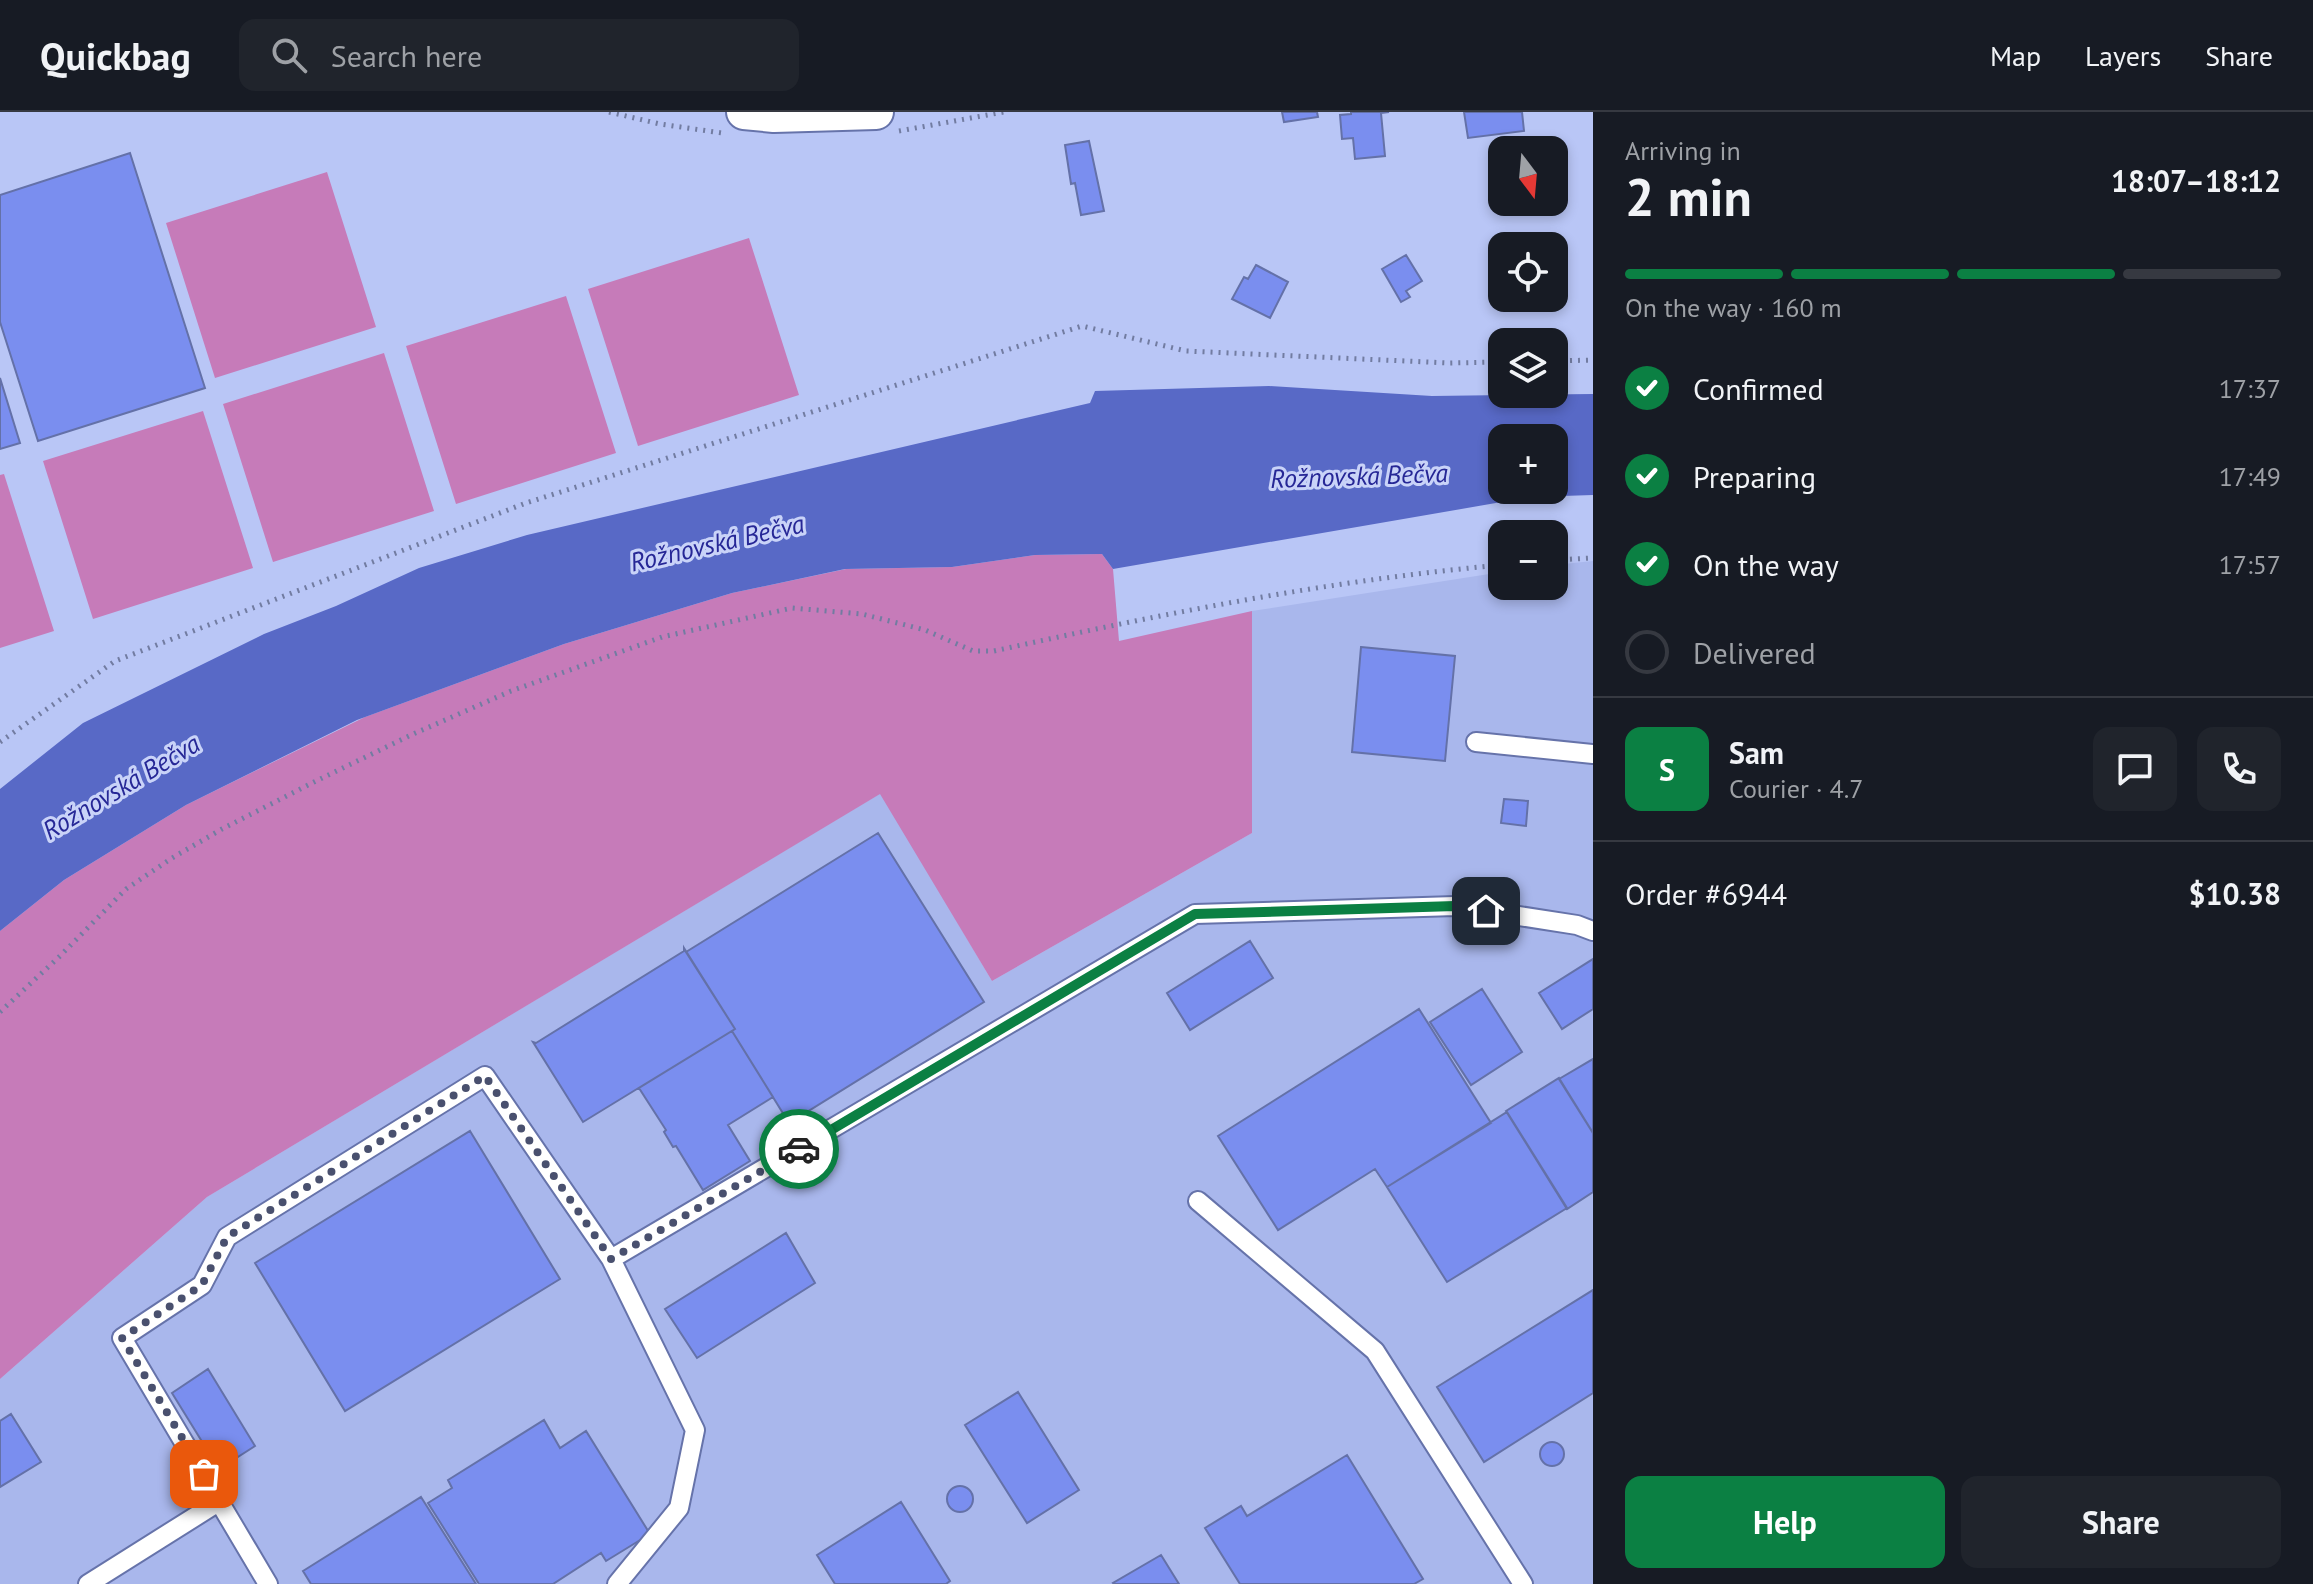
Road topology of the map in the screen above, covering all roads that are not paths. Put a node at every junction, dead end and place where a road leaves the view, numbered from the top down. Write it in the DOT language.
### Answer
graph roads {
  1 [pos="744,112"];
  2 [pos="876,112"];
  3 [pos="1476,742"];
  4 [pos="1593,754"];
  5 [pos="1593,931"];
  6 [pos="1198,1201"];
  7 [pos="611,1259"];
  8 [pos="220,1501"];
  9 [pos="88,1584"];
  10 [pos="268,1584"];
  11 [pos="617,1584"];
  12 [pos="1523,1584"];
  1 -- 2 [label="street"];
  3 -- 4 [label="lane"];
  5 -- 7 [label="lane"];
  6 -- 12 [label="lane"];
  7 -- 8 [label="lane"];
  7 -- 11 [label="lane"];
  8 -- 9 [label="lane"];
  8 -- 10 [label="lane"];
}
